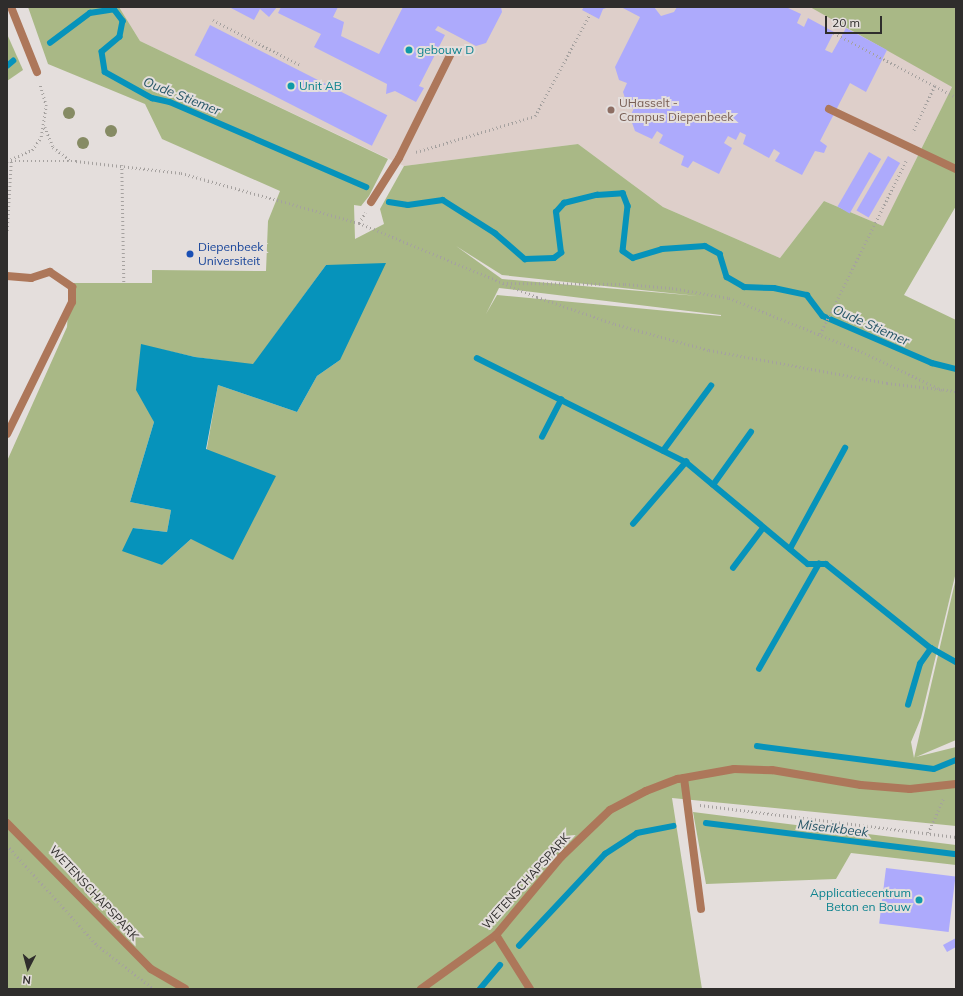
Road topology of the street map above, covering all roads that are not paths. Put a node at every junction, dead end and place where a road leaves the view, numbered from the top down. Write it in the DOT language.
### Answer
graph roads {
  1 [pos="11,7"];
  2 [pos="452,51"];
  3 [pos="37,72"];
  4 [pos="829,109"];
  5 [pos="956,169"];
  6 [pos="371,202"];
  7 [pos="7,276"];
  8 [pos="7,434"];
  9 [pos="684,778"];
  10 [pos="953,785"];
  11 [pos="7,823"];
  12 [pos="701,909"];
  13 [pos="496,935"];
  14 [pos="185,989"];
  15 [pos="421,989"];
  16 [pos="530,989"];
  1 -- 3 [label="street"];
  2 -- 6 [label="street"];
  4 -- 5 [label="street"];
  7 -- 8 [label="street"];
  9 -- 10 [label="street, WETENSCHAPSPARK"];
  9 -- 12 [label="street"];
  9 -- 13 [label="street, WETENSCHAPSPARK"];
  11 -- 14 [label="street, WETENSCHAPSPARK"];
  13 -- 15 [label="street, WETENSCHAPSPARK"];
  13 -- 16 [label="street"];
}
